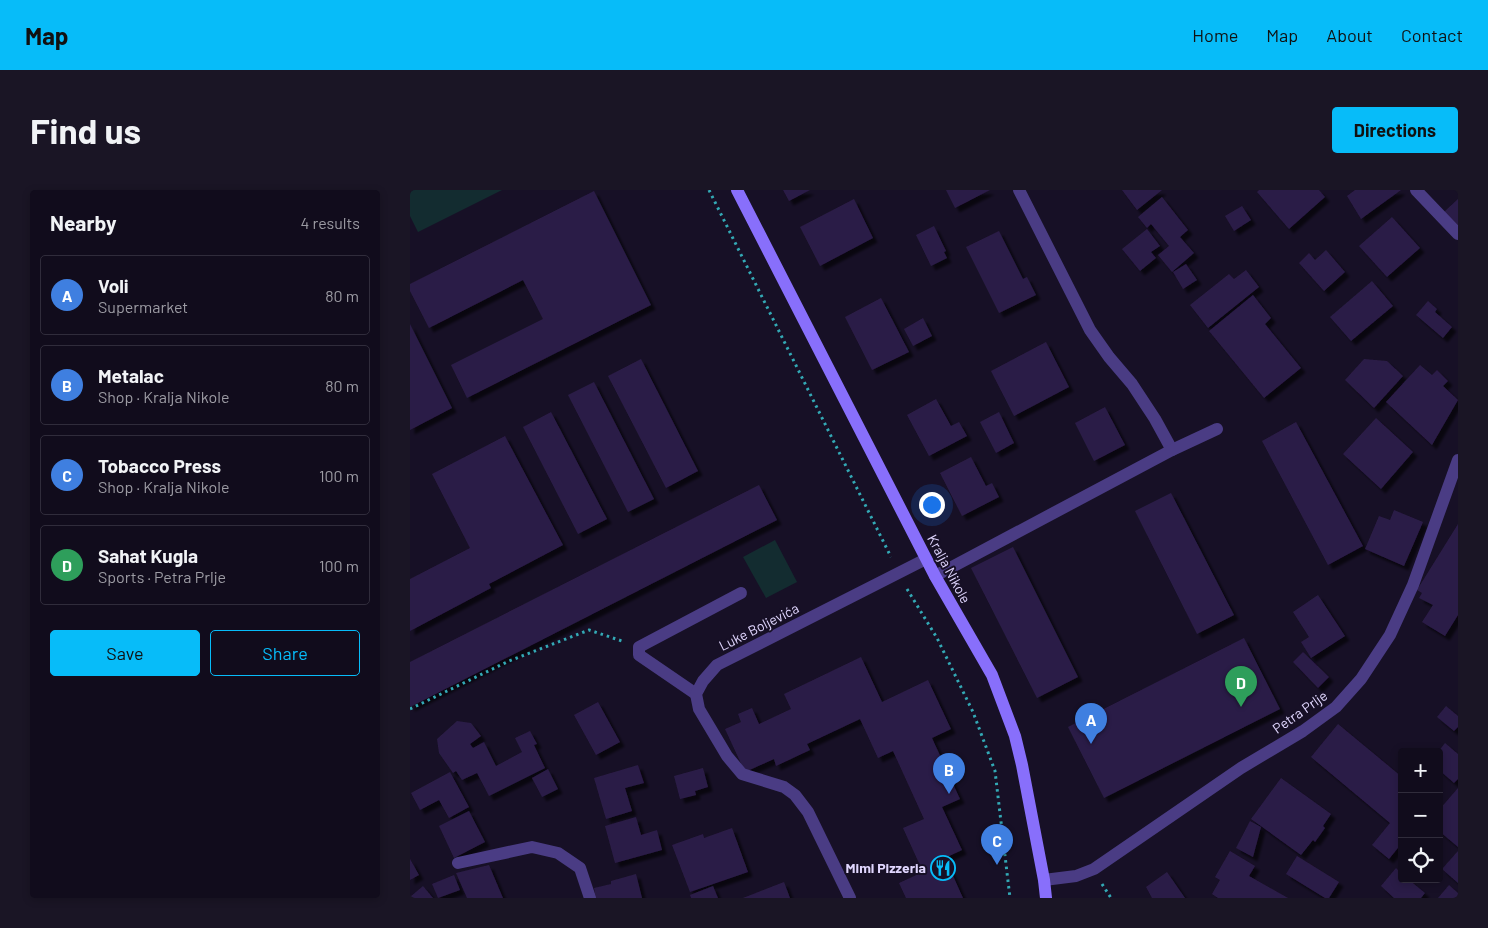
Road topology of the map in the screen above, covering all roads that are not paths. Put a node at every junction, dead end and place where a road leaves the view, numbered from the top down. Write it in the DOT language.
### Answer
graph roads {
  1 [pos="737,190"];
  2 [pos="1018,190"];
  3 [pos="1416,190"];
  4 [pos="1458,234"];
  5 [pos="1217,429"];
  6 [pos="1172,450"];
  7 [pos="1458,460"];
  8 [pos="926,559"];
  9 [pos="935,576"];
  10 [pos="741,593"];
  11 [pos="696,694"];
  12 [pos="458,863"];
  13 [pos="1044,880"];
  14 [pos="590,898"];
  15 [pos="850,898"];
  16 [pos="1046,898"];
  1 -- 8 [label="street, Kralja Nikole"];
  2 -- 6 [label="street"];
  3 -- 4 [label="street"];
  5 -- 6 [label="street"];
  6 -- 9 [label="street"];
  7 -- 13 [label="street, Petra Prlje"];
  8 -- 9 [label="street, Kralja Nikole"];
  8 -- 11 [label="street, Luke Boljevića"];
  9 -- 13 [label="street, Kralja Nikole"];
  10 -- 11 [label="street"];
  11 -- 15 [label="street"];
  12 -- 14 [label="street"];
  13 -- 16 [label="street, Kralja Nikole"];
}
